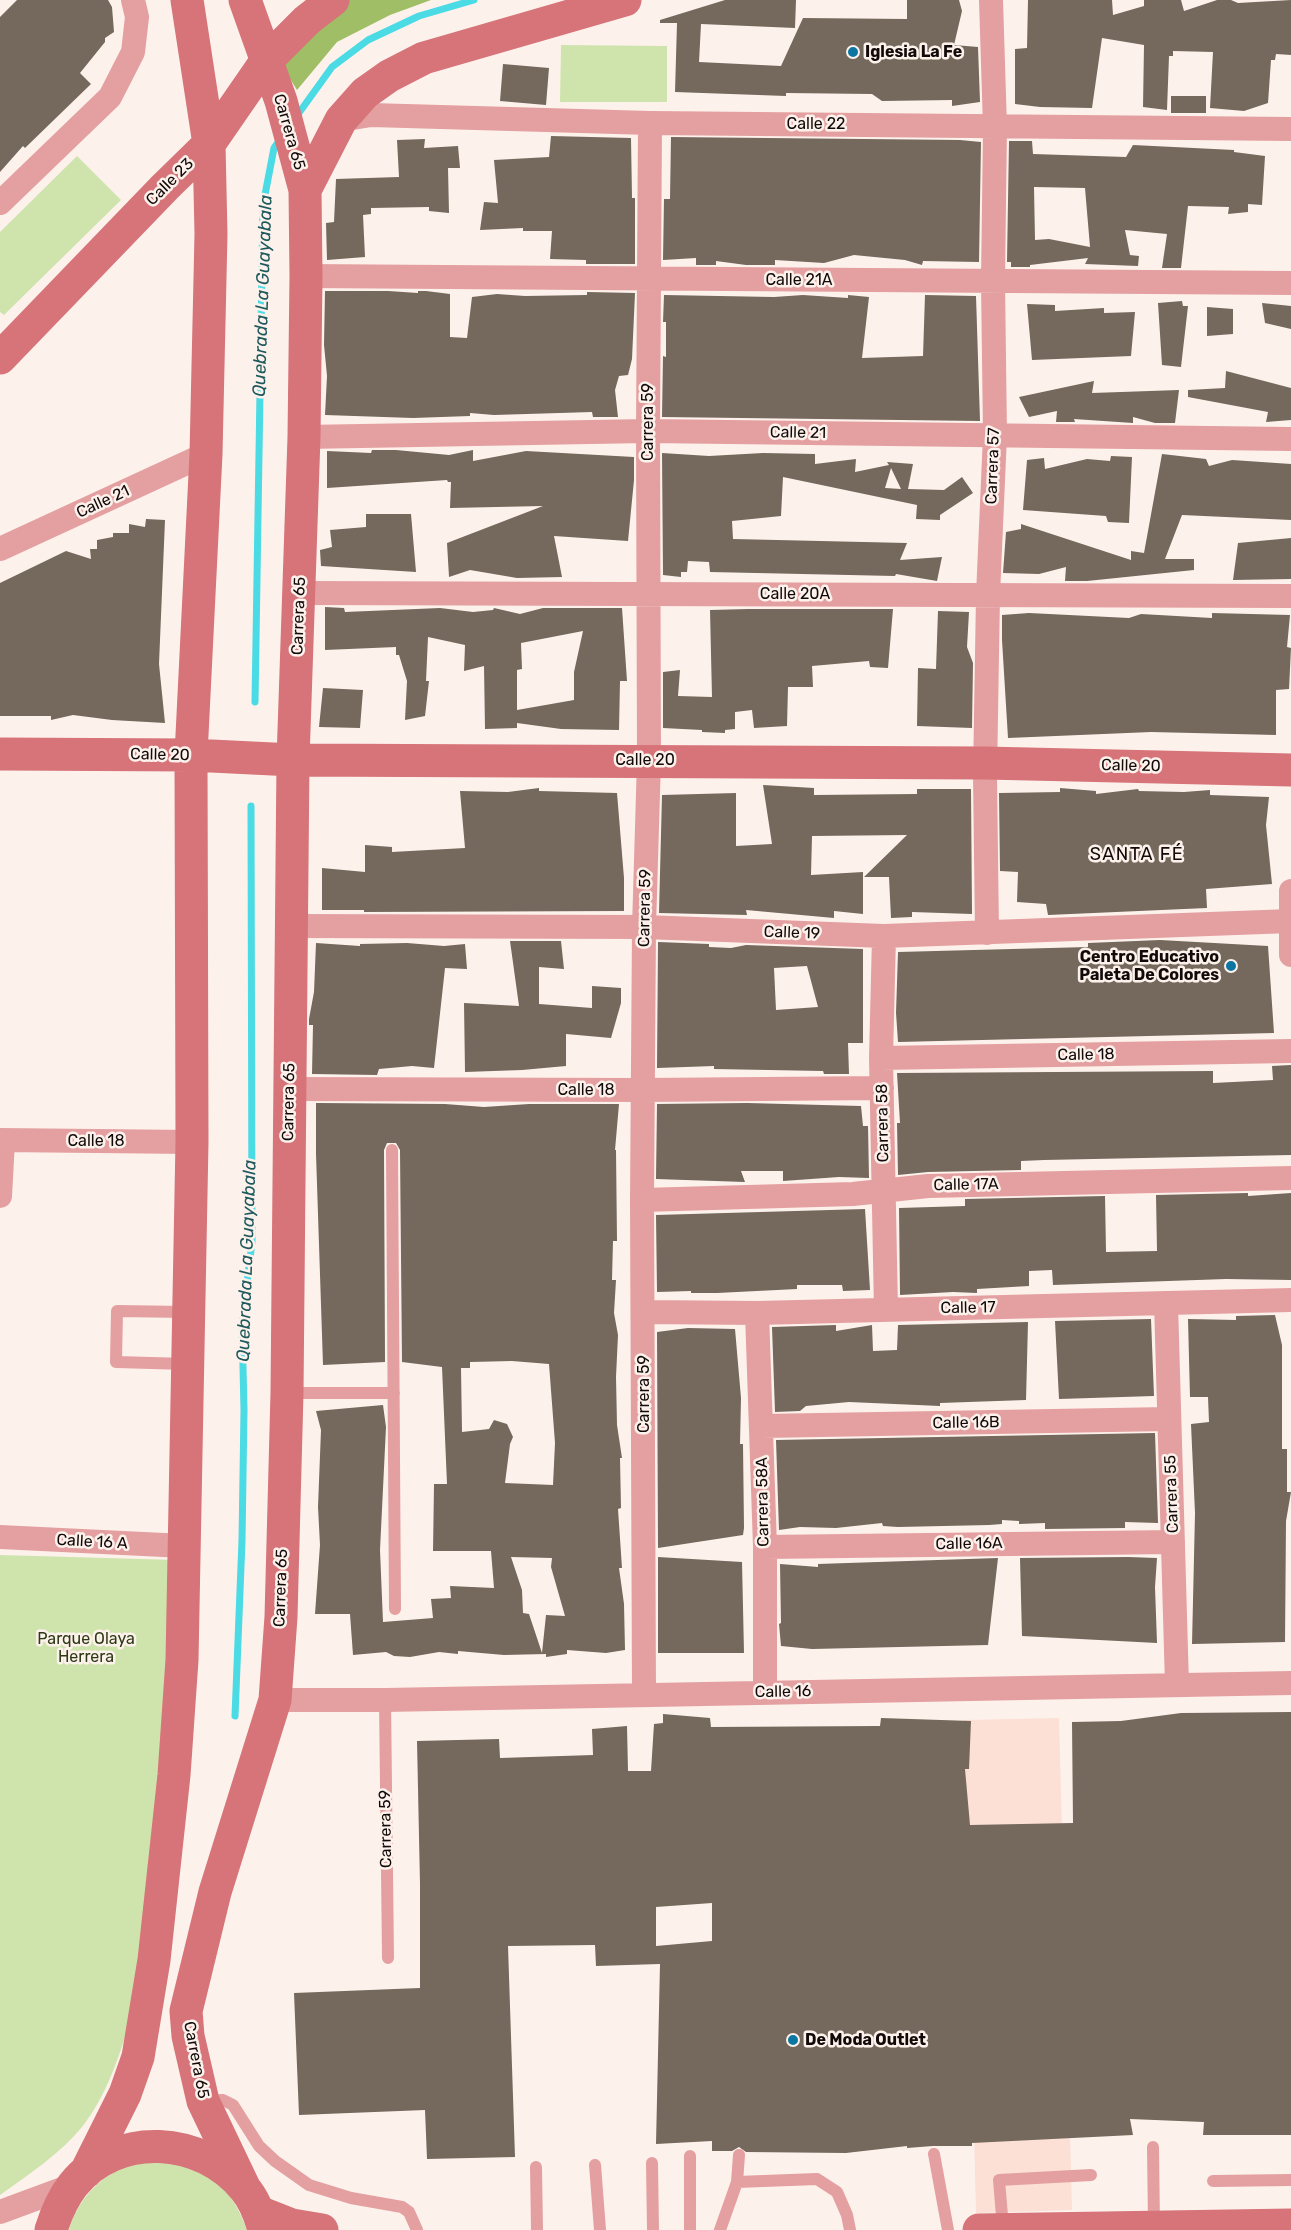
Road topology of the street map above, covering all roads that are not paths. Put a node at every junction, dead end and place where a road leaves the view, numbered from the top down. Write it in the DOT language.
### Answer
graph roads {
  1 [pos="187,0"];
  2 [pos="245,0"];
  3 [pos="333,0"];
  4 [pos="626,0"];
  5 [pos="991,0"];
  6 [pos="135,8"];
  7 [pos="267,60"];
  8 [pos="341,120"];
  9 [pos="650,123"];
  10 [pos="996,127"];
  11 [pos="1291,129"];
  12 [pos="209,144"];
  13 [pos="305,190"];
  14 [pos="0,203"];
  15 [pos="306,276"];
  16 [pos="649,279"];
  17 [pos="993,281"];
  18 [pos="1291,283"];
  19 [pos="0,358"];
  20 [pos="648,431"];
  21 [pos="995,435"];
  22 [pos="304,437"];
  23 [pos="1291,439"];
  24 [pos="206,454"];
  25 [pos="0,549"];
  26 [pos="300,593"];
  27 [pos="648,594"];
  28 [pos="988,595"];
  29 [pos="1291,596"];
  30 [pos="0,754"];
  31 [pos="191,756"];
  32 [pos="294,760"];
  33 [pos="649,760"];
  34 [pos="985,763"];
  35 [pos="1291,770"];
  36 [pos="1291,891"];
  37 [pos="1291,921"];
  38 [pos="292,926"];
  39 [pos="644,927"];
  40 [pos="987,933"];
  41 [pos="884,936"];
  42 [pos="1291,955"];
  43 [pos="1291,1051"];
  44 [pos="881,1058"];
  45 [pos="882,1088"];
  46 [pos="289,1089"];
  47 [pos="643,1090"];
  48 [pos="2,1140"];
  49 [pos="192,1142"];
  50 [pos="392,1150"];
  51 [pos="1291,1178"];
  52 [pos="884,1191"];
  53 [pos="0,1196"];
  54 [pos="642,1200"];
  55 [pos="1291,1300"];
  56 [pos="1166,1303"];
  57 [pos="886,1310"];
  58 [pos="189,1312"];
  59 [pos="644,1312"];
  60 [pos="757,1312"];
  61 [pos="188,1364"];
  62 [pos="287,1393"];
  63 [pos="394,1393"];
  64 [pos="1169,1419"];
  65 [pos="762,1426"];
  66 [pos="0,1537"];
  67 [pos="1173,1542"];
  68 [pos="184,1546"];
  69 [pos="765,1546"];
  70 [pos="394,1609"];
  71 [pos="1291,1683"];
  72 [pos="1177,1685"];
  73 [pos="765,1692"];
  74 [pos="644,1694"];
  75 [pos="276,1700"];
  76 [pos="385,1700"];
  77 [pos="388,1958"];
  78 [pos="203,2101"];
  79 [pos="1153,2147"];
  80 [pos="934,2154"];
  81 [pos="739,2155"];
  82 [pos="690,2156"];
  83 [pos="652,2163"];
  84 [pos="596,2165"];
  85 [pos="536,2167"];
  86 [pos="1091,2175"];
  87 [pos="80,2179"];
  88 [pos="1291,2180"];
  89 [pos="1212,2181"];
  90 [pos="737,2182"];
  91 [pos="256,2210"];
  92 [pos="0,2212"];
  93 [pos="1291,2224"];
  94 [pos="1154,2226"];
  95 [pos="1003,2229"];
  96 [pos="51,2230"];
  97 [pos="322,2230"];
  98 [pos="417,2230"];
  99 [pos="537,2230"];
  100 [pos="600,2230"];
  101 [pos="653,2230"];
  102 [pos="690,2230"];
  103 [pos="720,2230"];
  104 [pos="850,2230"];
  105 [pos="948,2230"];
  106 [pos="979,2230"];
  1 -- 12 [label="main road"];
  2 -- 7 [label="main road, Carrera 65"];
  3 -- 7 [label="main road, Calle 23"];
  4 -- 8 [label="main road"];
  5 -- 10 [label="street, Carrera 57"];
  6 -- 14 [label="street"];
  7 -- 12 [label="main road, Calle 23"];
  7 -- 13 [label="main road, Carrera 65"];
  8 -- 9 [label="street, Calle 22"];
  8 -- 13 [label="main road"];
  9 -- 10 [label="street, Calle 22"];
  9 -- 16 [label="street, Carrera 59"];
  10 -- 11 [label="street, Calle 22"];
  10 -- 17 [label="street, Carrera 57"];
  12 -- 19 [label="main road, Calle 23"];
  12 -- 24 [label="main road"];
  13 -- 15 [label="main road, Carrera 65"];
  15 -- 16 [label="street, Calle 21A"];
  15 -- 22 [label="main road, Carrera 65"];
  16 -- 17 [label="street, Calle 21A"];
  16 -- 20 [label="street, Carrera 59"];
  17 -- 18 [label="street, Calle 21A"];
  17 -- 21 [label="street, Carrera 57"];
  20 -- 21 [label="street, Calle 21"];
  20 -- 22 [label="street, Calle 21"];
  20 -- 27 [label="street, Carrera 59"];
  21 -- 23 [label="street, Calle 21"];
  21 -- 28 [label="street, Carrera 57"];
  22 -- 26 [label="main road, Carrera 65"];
  24 -- 25 [label="street, Calle 21"];
  24 -- 31 [label="main road"];
  26 -- 27 [label="street, Calle 20A"];
  26 -- 32 [label="main road, Carrera 65"];
  27 -- 28 [label="street, Calle 20A"];
  27 -- 33 [label="street, Carrera 59"];
  28 -- 29 [label="street, Calle 20A"];
  28 -- 34 [label="street, Carrera 57"];
  30 -- 31 [label="main road, Calle 20"];
  31 -- 32 [label="main road, Calle 20"];
  31 -- 49 [label="main road"];
  32 -- 33 [label="main road, Calle 20"];
  32 -- 38 [label="main road, Carrera 65"];
  33 -- 34 [label="main road, Calle 20"];
  33 -- 39 [label="street, Carrera 59"];
  34 -- 35 [label="main road, Calle 20"];
  34 -- 40 [label="street, Carrera 57"];
  36 -- 37 [label="street"];
  37 -- 40 [label="street, Calle 19"];
  37 -- 42 [label="street"];
  38 -- 39 [label="street, Calle 19"];
  38 -- 46 [label="main road, Carrera 65"];
  39 -- 41 [label="street, Calle 19"];
  39 -- 47 [label="street, Carrera 59"];
  40 -- 41 [label="street, Calle 19"];
  41 -- 44 [label="street, Carrera 58"];
  43 -- 44 [label="street, Calle 18"];
  44 -- 45 [label="street, Carrera 58"];
  45 -- 47 [label="street, Calle 18"];
  45 -- 52 [label="street, Carrera 58"];
  46 -- 47 [label="street, Calle 18"];
  46 -- 62 [label="main road, Carrera 65"];
  47 -- 54 [label="street, Carrera 59"];
  48 -- 49 [label="street, Calle 18"];
  48 -- 53 [label="street"];
  49 -- 58 [label="main road"];
  50 -- 63 [label="lane"];
  51 -- 52 [label="street, Calle 17A"];
  52 -- 54 [label="street, Calle 17A"];
  52 -- 57 [label="street, Carrera 58"];
  54 -- 59 [label="street, Carrera 59"];
  55 -- 56 [label="street, Calle 17"];
  56 -- 57 [label="street, Calle 17"];
  56 -- 64 [label="street, Carrera 55"];
  57 -- 60 [label="street, Calle 17"];
  58 -- 61 [label="main road"];
  58 -- 61 [label="lane"];
  59 -- 60 [label="street, Calle 17"];
  59 -- 74 [label="street, Carrera 59"];
  60 -- 65 [label="street, Carrera 58A"];
  61 -- 68 [label="main road"];
  62 -- 63 [label="lane"];
  62 -- 75 [label="main road, Carrera 65"];
  63 -- 70 [label="lane"];
  64 -- 65 [label="street, Calle 16B"];
  64 -- 67 [label="street, Carrera 55"];
  65 -- 69 [label="street, Carrera 58A"];
  66 -- 68 [label="street, Calle 16 A"];
  67 -- 69 [label="street, Calle 16A"];
  67 -- 72 [label="street, Carrera 55"];
  68 -- 87 [label="main road"];
  69 -- 73 [label="street, Carrera 58A"];
  71 -- 72 [label="street, Calle 16"];
  72 -- 73 [label="street, Calle 16"];
  73 -- 74 [label="street, Calle 16"];
  74 -- 76 [label="street, Calle 16"];
  75 -- 76 [label="street, Calle 16"];
  75 -- 78 [label="main road, Carrera 65"];
  76 -- 77 [label="lane, Carrera 59"];
  78 -- 91 [label="main road, Carrera 65"];
  78 -- 98 [label="lane"];
  79 -- 94 [label="lane"];
  80 -- 105 [label="lane"];
  81 -- 90 [label="lane"];
  82 -- 102 [label="lane"];
  83 -- 101 [label="lane"];
  84 -- 100 [label="lane"];
  85 -- 99 [label="lane"];
  86 -- 95 [label="lane"];
  87 -- 91 [label="main road"];
  87 -- 92 [label="street"];
  87 -- 96 [label="main road"];
  88 -- 89 [label="lane"];
  90 -- 103 [label="lane"];
  90 -- 104 [label="lane"];
  91 -- 97 [label="main road"];
  93 -- 94 [label="main road"];
  94 -- 95 [label="main road"];
  95 -- 106 [label="main road"];
}
